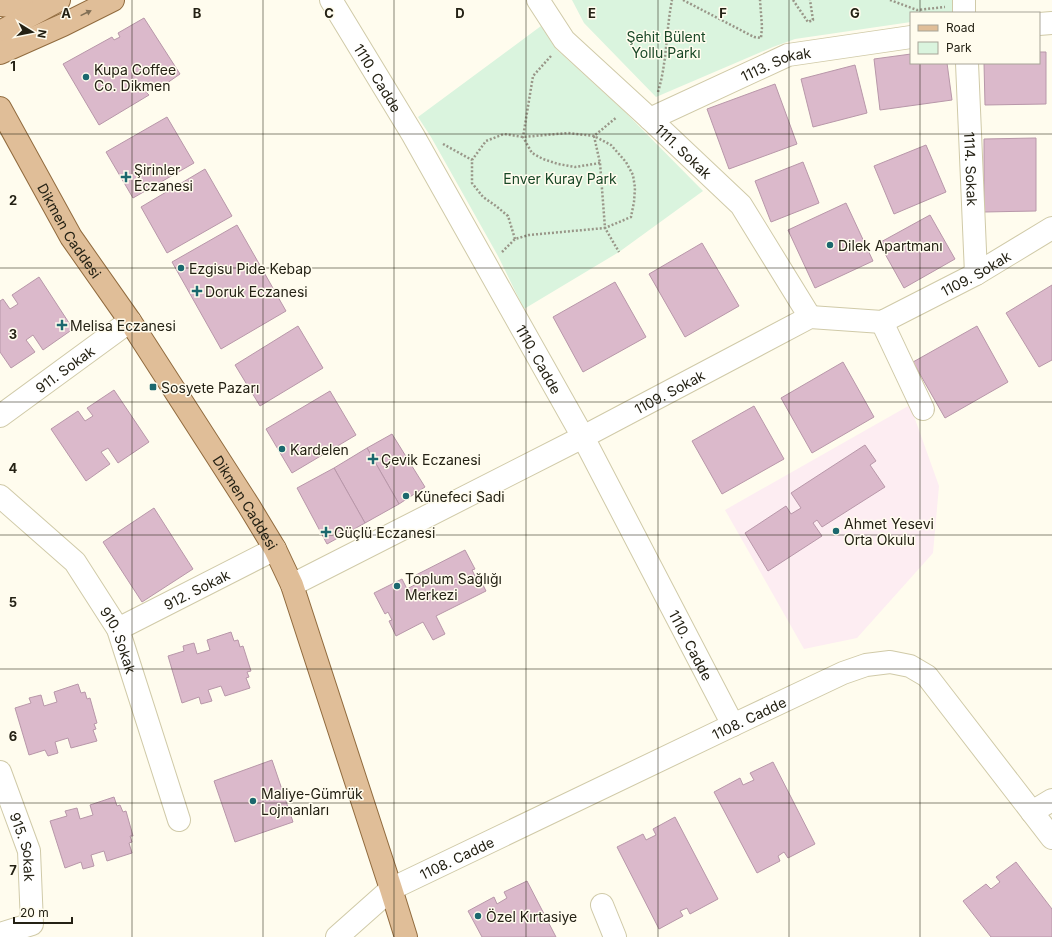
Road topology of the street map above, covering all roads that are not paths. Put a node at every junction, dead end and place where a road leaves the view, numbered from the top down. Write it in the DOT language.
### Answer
graph roads {
  1 [pos="113,0"];
  2 [pos="331,0"];
  3 [pos="538,0"];
  4 [pos="56,2"];
  5 [pos="0,5"];
  6 [pos="1052,23"];
  7 [pos="1040,24"];
  8 [pos="0,32"];
  9 [pos="910,37"];
  10 [pos="0,53"];
  11 [pos="967,64"];
  12 [pos="0,108"];
  13 [pos="650,119"];
  14 [pos="1052,228"];
  15 [pos="976,274"];
  16 [pos="810,317"];
  17 [pos="130,321"];
  18 [pos="882,322"];
  19 [pos="923,409"];
  20 [pos="0,416"];
  21 [pos="583,437"];
  22 [pos="0,496"];
  23 [pos="275,549"];
  24 [pos="292,585"];
  25 [pos="118,629"];
  26 [pos="733,725"];
  27 [pos="0,772"];
  28 [pos="1052,800"];
  29 [pos="1032,812"];
  30 [pos="179,820"];
  31 [pos="1052,838"];
  32 [pos="391,889"];
  33 [pos="602,905"];
  34 [pos="0,934"];
  35 [pos="337,937"];
  36 [pos="406,937"];
  37 [pos="615,937"];
  10 -- 1 [label="main road, one-way"];
  2 -- 21 [label="street, 1110. Cadde"];
  3 -- 13 [label="street, 1111. Sokak"];
  4 -- 5 [label="main road"];
  4 -- 8 [label="main road"];
  6 -- 7 [label="street"];
  9 -- 13 [label="street, 1113. Sokak"];
  11 -- 15 [label="street, 1114. Sokak"];
  12 -- 17 [label="main road, Dikmen Caddesi"];
  13 -- 16 [label="street, 1111. Sokak"];
  14 -- 15 [label="street, 1109. Sokak"];
  15 -- 18 [label="street, 1109. Sokak"];
  16 -- 18 [label="street"];
  16 -- 21 [label="street, 1109. Sokak"];
  17 -- 20 [label="street, 911. Sokak"];
  17 -- 23 [label="main road, Dikmen Caddesi"];
  18 -- 19 [label="street"];
  21 -- 24 [label="street, 1109. Sokak"];
  21 -- 26 [label="street, 1110. Cadde"];
  22 -- 25 [label="street, 910. Sokak"];
  23 -- 24 [label="main road, Dikmen Caddesi"];
  23 -- 25 [label="street, 912. Sokak"];
  24 -- 32 [label="main road, Dikmen Caddesi"];
  25 -- 30 [label="street, 910. Sokak"];
  26 -- 29 [label="street, 1108. Cadde"];
  26 -- 32 [label="street, 1108. Cadde"];
  27 -- 34 [label="street, 915. Sokak"];
  28 -- 29 [label="street"];
  29 -- 31 [label="street, 1108. Cadde"];
  32 -- 35 [label="street, 1108. Cadde"];
  32 -- 36 [label="main road, Dikmen Caddesi"];
  33 -- 37 [label="street"];
}
